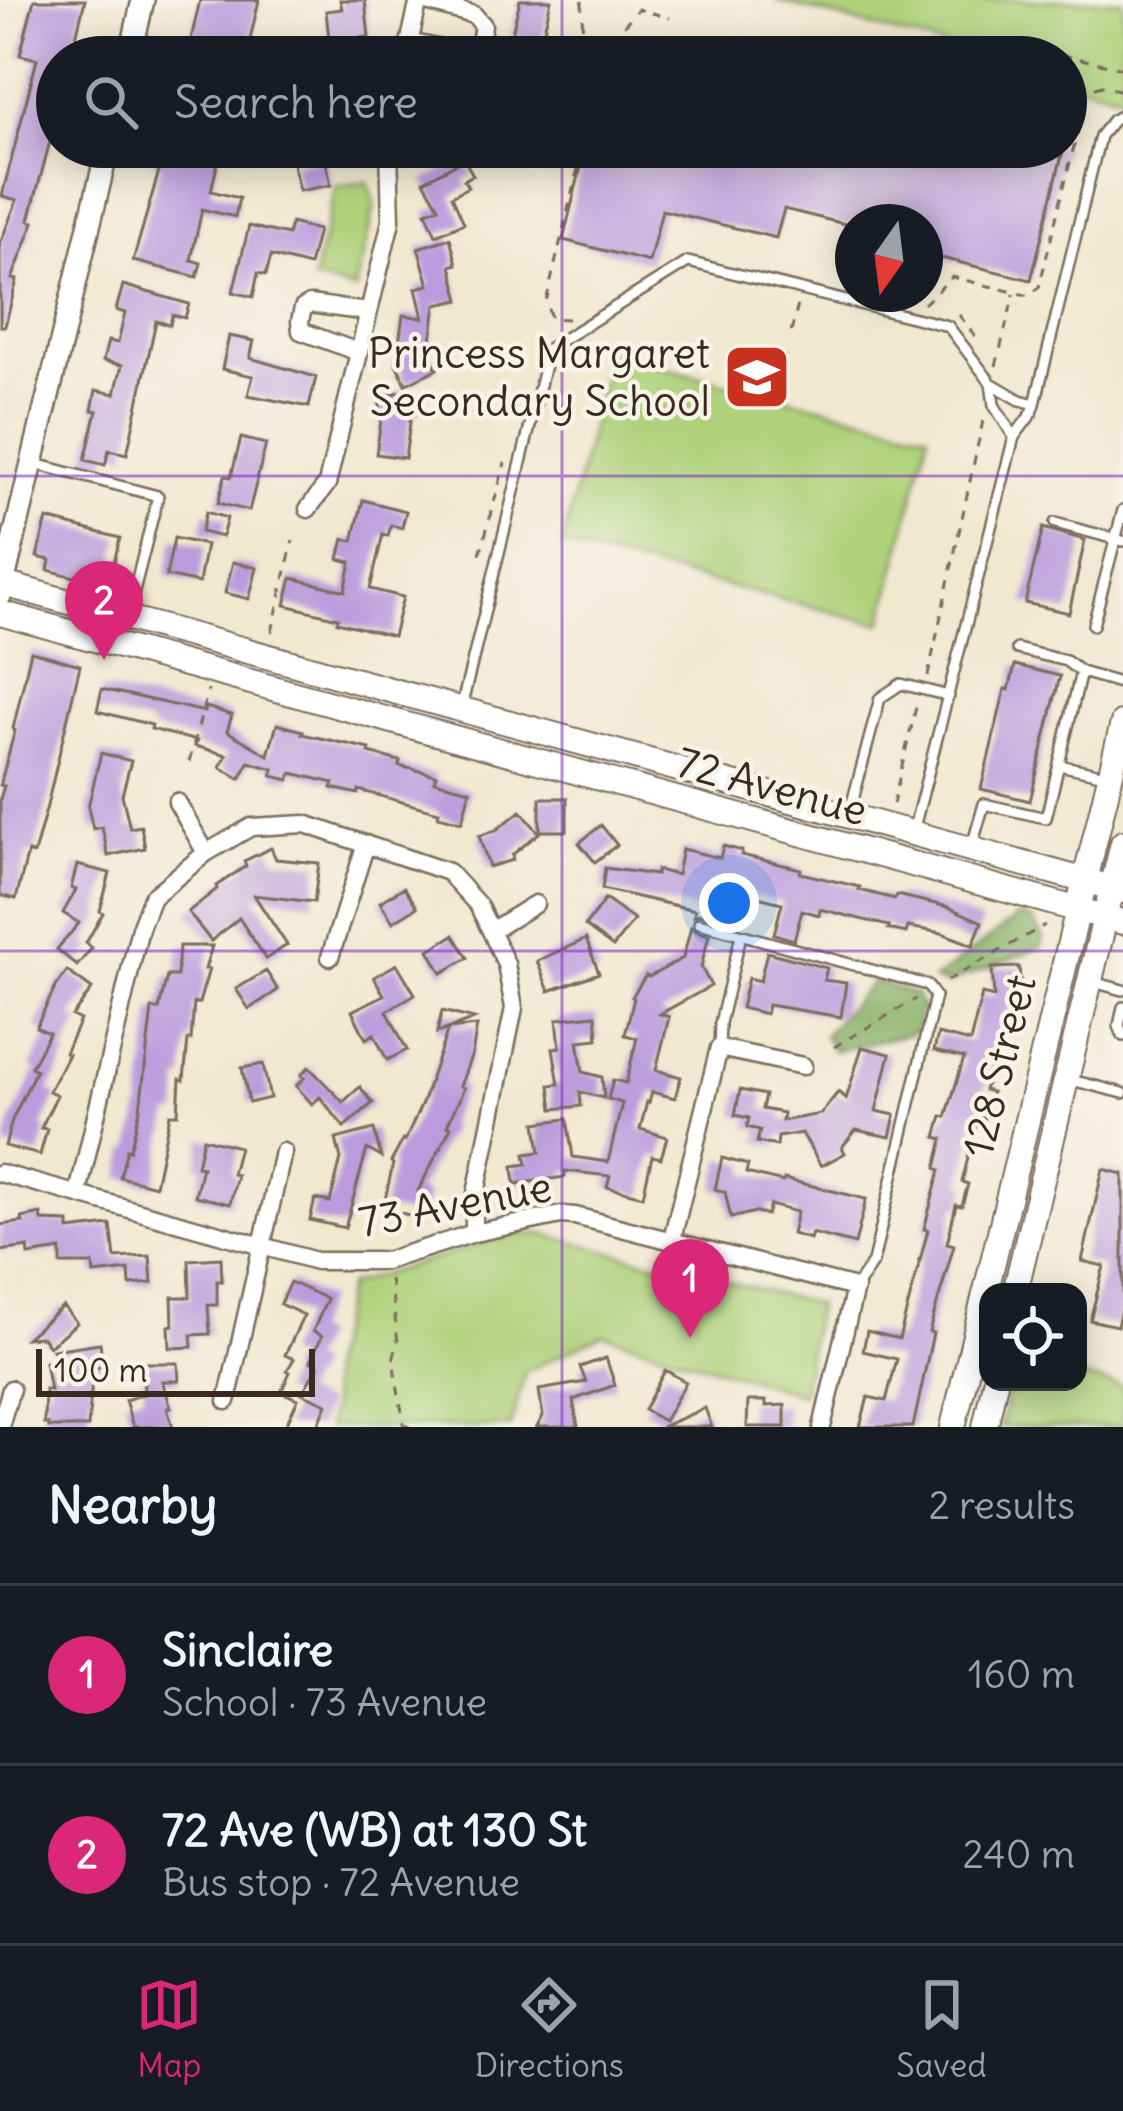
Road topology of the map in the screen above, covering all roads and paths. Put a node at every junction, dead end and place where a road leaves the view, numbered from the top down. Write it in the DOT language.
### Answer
graph roads {
  1 [pos="143,0"];
  2 [pos="419,0"];
  3 [pos="582,0"];
  4 [pos="670,18"];
  5 [pos="135,36"];
  6 [pos="411,36"];
  7 [pos="481,36"];
  8 [pos="583,36"];
  9 [pos="615,36"];
  10 [pos="1087,60"];
  11 [pos="1123,68"];
  12 [pos="1123,91"];
  13 [pos="1087,94"];
  14 [pos="1123,115"];
  15 [pos="103,168"];
  16 [pos="390,168"];
  17 [pos="578,168"];
  18 [pos="1068,168"];
  19 [pos="943,286"];
  20 [pos="1014,292"];
  21 [pos="798,305"];
  22 [pos="368,313"];
  23 [pos="569,318"];
  24 [pos="791,332"];
  25 [pos="786,348"];
  26 [pos="358,352"];
  27 [pos="782,362"];
  28 [pos="995,367"];
  29 [pos="991,383"];
  30 [pos="1034,404"];
  31 [pos="982,411"];
  32 [pos="1014,436"];
  33 [pos="32,463"];
  34 [pos="308,509"];
  35 [pos="1123,510"];
  36 [pos="1054,523"];
  37 [pos="293,540"];
  38 [pos="1119,540"];
  39 [pos="1,587"];
  40 [pos="0,613"];
  41 [pos="127,618"];
  42 [pos="1093,626"];
  43 [pos="270,640"];
  44 [pos="1017,649"];
  45 [pos="1081,673"];
  46 [pos="927,680"];
  47 [pos="1123,684"];
  48 [pos="209,688"];
  49 [pos="949,696"];
  50 [pos="917,701"];
  51 [pos="461,710"];
  52 [pos="1123,723"];
  53 [pos="401,724"];
  54 [pos="189,762"];
  55 [pos="1059,765"];
  56 [pos="1110,776"];
  57 [pos="177,802"];
  58 [pos="891,811"];
  59 [pos="849,816"];
  60 [pos="913,834"];
  61 [pos="366,844"];
  62 [pos="1123,844"];
  63 [pos="971,849"];
  64 [pos="206,853"];
  65 [pos="1084,880"];
  66 [pos="1117,890"];
  67 [pos="535,904"];
  68 [pos="1077,910"];
  69 [pos="1114,919"];
  70 [pos="699,923"];
  71 [pos="1046,924"];
  72 [pos="490,931"];
  73 [pos="741,935"];
  74 [pos="330,957"];
  75 [pos="947,980"];
  76 [pos="1090,981"];
  77 [pos="1123,990"];
  78 [pos="916,999"];
  79 [pos="1123,1007"];
  80 [pos="1123,1036"];
  81 [pos="719,1048"];
  82 [pos="834,1048"];
  83 [pos="803,1066"];
  84 [pos="1066,1079"];
  85 [pos="1123,1093"];
  86 [pos="283,1152"];
  87 [pos="0,1173"];
  88 [pos="77,1193"];
  89 [pos="474,1233"];
  90 [pos="672,1239"];
  91 [pos="262,1246"];
  92 [pos="386,1273"];
  93 [pos="1017,1283"];
  94 [pos="855,1288"];
  95 [pos="11,1389"];
  96 [pos="993,1391"];
  97 [pos="227,1401"];
  98 [pos="0,1426"];
  99 [pos="405,1426"];
  100 [pos="822,1427"];
  101 [pos="953,1427"];
  102 [pos="985,1427"];
  1 -- 5 [label="street"];
  2 -- 6 [label="street"];
  2 -- 7 [label="street"];
  3 -- 8 [label="path"];
  4 -- 9 [label="path"];
  10 -- 11 [label="path"];
  12 -- 13 [label="path"];
  14 -- 30 [label="lane"];
  15 -- 33 [label="street"];
  16 -- 22 [label="street"];
  17 -- 23 [label="path"];
  18 -- 20 [label="path"];
  19 -- 20 [label="path"];
  20 -- 28 [label="path"];
  21 -- 24 [label="path"];
  22 -- 26 [label="street"];
  22 -- 26 [label="street"];
  25 -- 27 [label="path"];
  26 -- 34 [label="street"];
  29 -- 30 [label="lane"];
  29 -- 32 [label="lane"];
  29 -- 51 [label="lane"];
  30 -- 32 [label="lane"];
  31 -- 46 [label="path"];
  32 -- 49 [label="lane"];
  33 -- 39 [label="street"];
  33 -- 41 [label="lane"];
  35 -- 38 [label="lane"];
  36 -- 38 [label="lane"];
  37 -- 43 [label="path"];
  38 -- 42 [label="lane"];
  39 -- 41 [label="main road, 72 Avenue"];
  40 -- 53 [label="main road, 72 Avenue"];
  41 -- 51 [label="main road, 72 Avenue"];
  44 -- 45 [label="lane"];
  45 -- 47 [label="lane"];
  45 -- 55 [label="lane"];
  48 -- 54 [label="path"];
  49 -- 59 [label="lane"];
  49 -- 60 [label="lane"];
  50 -- 58 [label="path"];
  51 -- 53 [label="main road, 72 Avenue"];
  51 -- 59 [label="main road, 72 Avenue"];
  52 -- 56 [label="main road, 128 Street"];
  53 -- 68 [label="main road, 72 Avenue"];
  55 -- 56 [label="lane"];
  55 -- 63 [label="lane"];
  56 -- 65 [label="main road, 128 Street"];
  57 -- 64 [label="street"];
  59 -- 60 [label="main road, 72 Avenue"];
  60 -- 63 [label="main road, 72 Avenue"];
  61 -- 64 [label="street"];
  61 -- 72 [label="street"];
  61 -- 74 [label="street"];
  62 -- 66 [label="main road, 128 Street"];
  63 -- 65 [label="main road, 72 Avenue"];
  64 -- 88 [label="street"];
  65 -- 66 [label="main road, 72 Avenue"];
  65 -- 68 [label="main road, 128 Street"];
  66 -- 69 [label="main road, 128 Street"];
  67 -- 72 [label="street"];
  68 -- 69 [label="main road, 72 Avenue"];
  68 -- 101 [label="main road, 128 Street"];
  69 -- 76 [label="main road, 128 Street"];
  70 -- 73 [label="lane"];
  71 -- 75 [label="path"];
  72 -- 89 [label="street"];
  73 -- 81 [label="lane"];
  73 -- 94 [label="lane"];
  76 -- 77 [label="lane"];
  76 -- 84 [label="main road, 128 Street"];
  78 -- 82 [label="path"];
  79 -- 80 [label="lane"];
  81 -- 83 [label="street"];
  81 -- 90 [label="street"];
  84 -- 85 [label="lane"];
  84 -- 93 [label="main road, 128 Street"];
  86 -- 91 [label="street"];
  87 -- 88 [label="street, 73 Avenue"];
  88 -- 91 [label="street, 73 Avenue"];
  89 -- 90 [label="street, 73 Avenue"];
  89 -- 91 [label="street, 73 Avenue"];
  90 -- 94 [label="street, 73 Avenue"];
  91 -- 97 [label="street"];
  92 -- 99 [label="path"];
  94 -- 100 [label="street"];
  95 -- 98 [label="street"];
  96 -- 102 [label="main road"];
}
